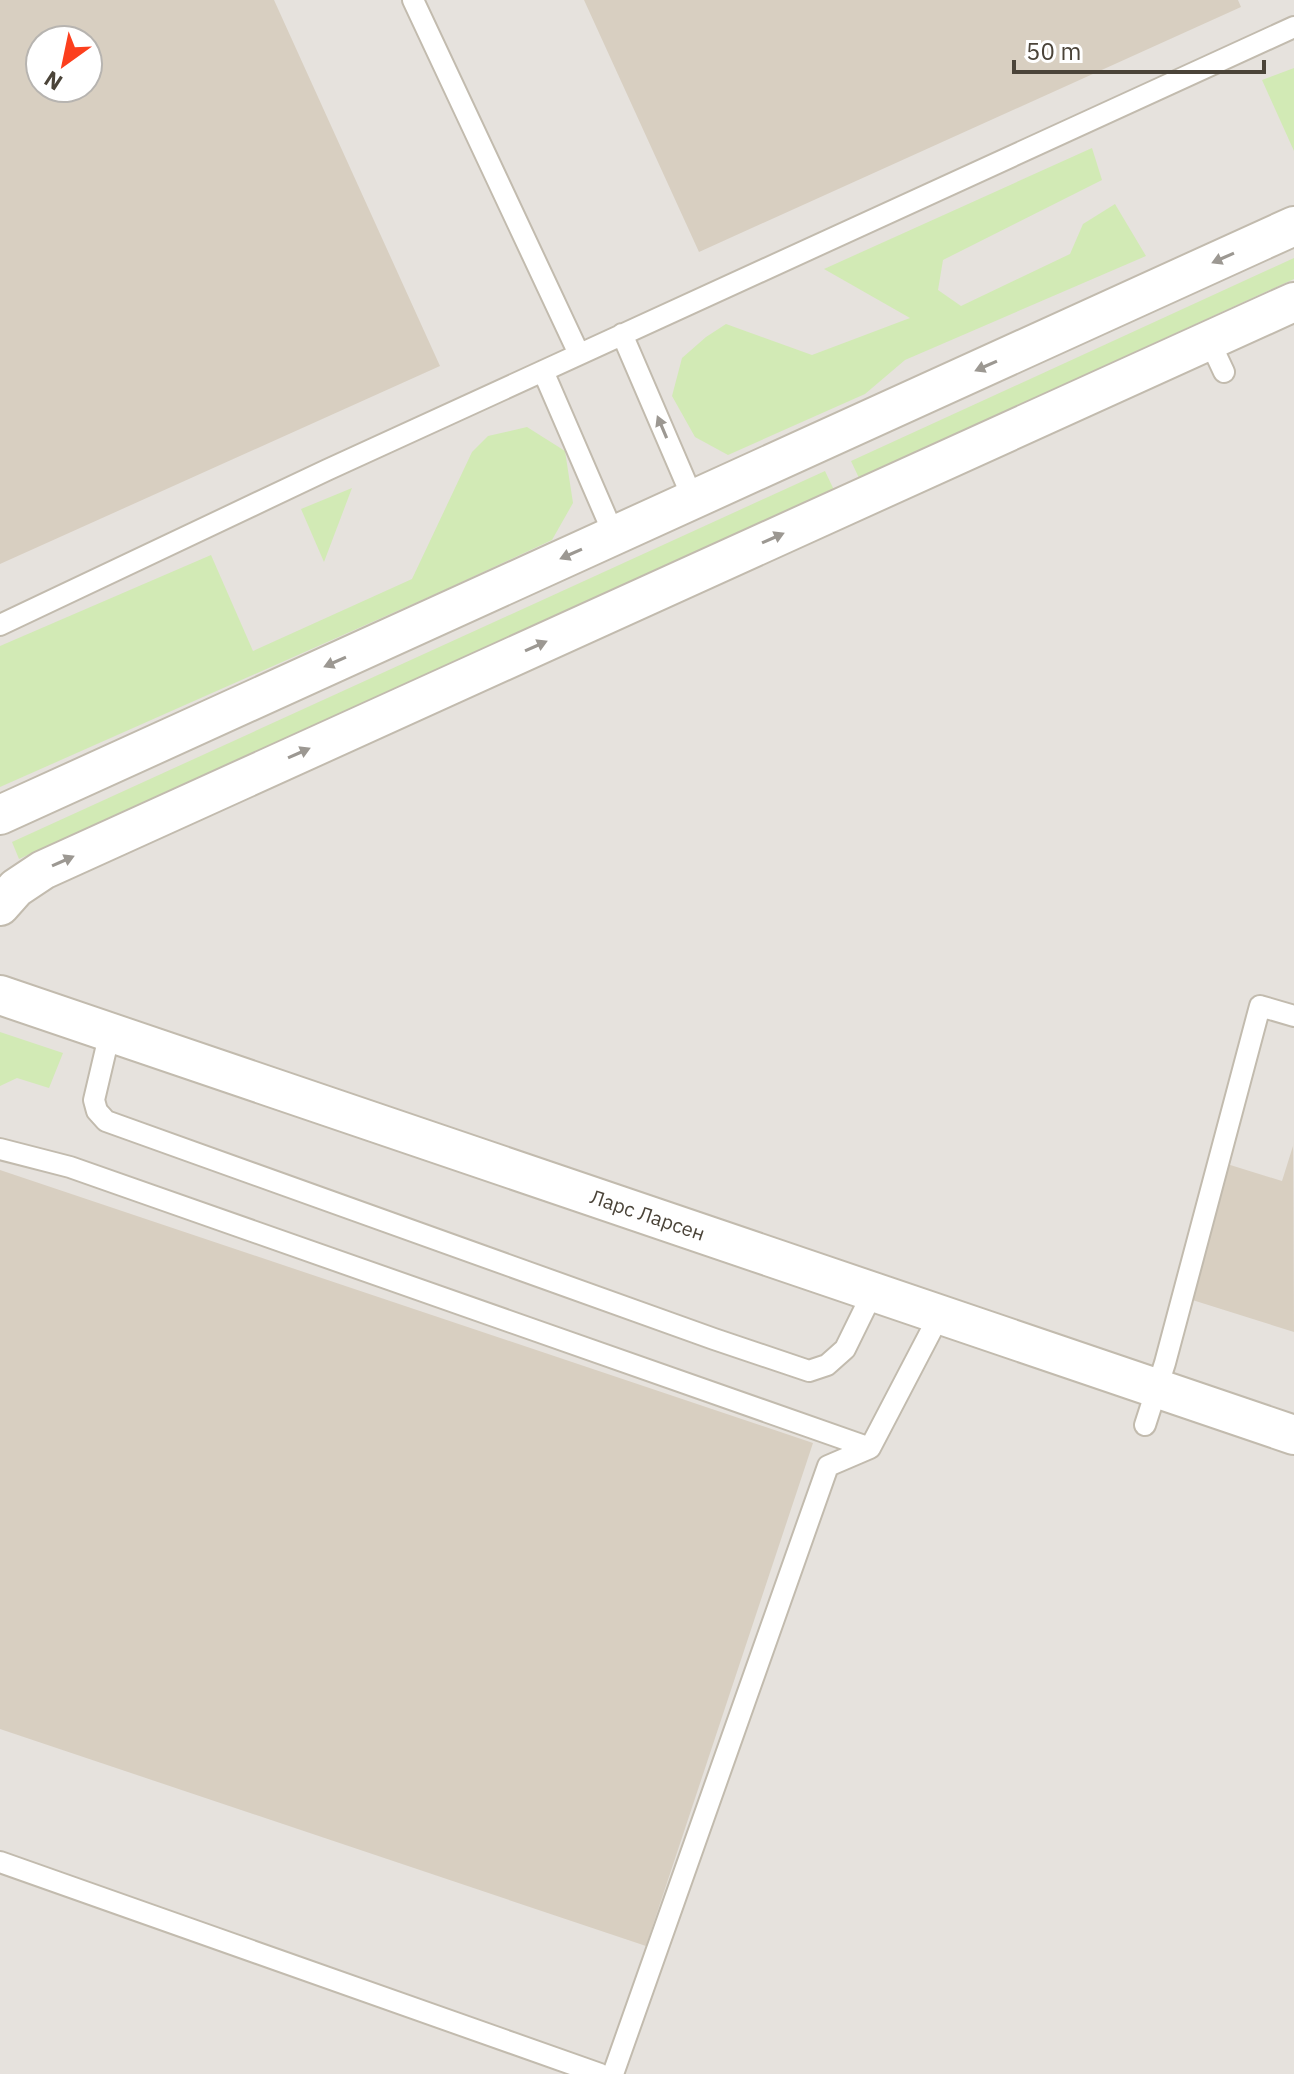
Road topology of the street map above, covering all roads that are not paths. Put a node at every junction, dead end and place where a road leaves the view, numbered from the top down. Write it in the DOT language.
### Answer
graph roads {
  1 [pos="413,0"];
  2 [pos="1294,27"];
  3 [pos="1294,226"];
  4 [pos="1294,302"];
  5 [pos="622,334"];
  6 [pos="579,354"];
  7 [pos="543,371"];
  8 [pos="693,499"];
  9 [pos="614,535"];
  10 [pos="0,625"];
  11 [pos="0,815"];
  12 [pos="0,906"];
  13 [pos="0,995"];
  14 [pos="1294,1016"];
  15 [pos="110,1032"];
  16 [pos="0,1149"];
  17 [pos="873,1292"];
  18 [pos="940,1314"];
  19 [pos="1157,1388"];
  20 [pos="1145,1425"];
  21 [pos="1294,1435"];
  22 [pos="870,1448"];
  23 [pos="0,1862"];
  24 [pos="600,2074"];
  25 [pos="613,2074"];
  1 -- 6 [label="lane"];
  2 -- 5 [label="lane"];
  3 -- 8 [label="street, one-way"];
  12 -- 4 [label="street, one-way"];
  5 -- 6 [label="lane"];
  8 -- 5 [label="lane, one-way"];
  6 -- 7 [label="lane"];
  7 -- 9 [label="lane"];
  7 -- 10 [label="lane"];
  8 -- 9 [label="street"];
  9 -- 11 [label="street, one-way"];
  13 -- 15 [label="street, Ларс Ларсен"];
  14 -- 19 [label="lane"];
  15 -- 17 [label="street, Ларс Ларсен"];
  15 -- 17 [label="lane"];
  16 -- 22 [label="lane"];
  17 -- 18 [label="street, Ларс Ларсен"];
  18 -- 19 [label="street, Ларс Ларсен"];
  18 -- 22 [label="lane"];
  19 -- 20 [label="lane"];
  19 -- 21 [label="street, Ларс Ларсен"];
  22 -- 25 [label="lane"];
  23 -- 24 [label="lane"];
}
